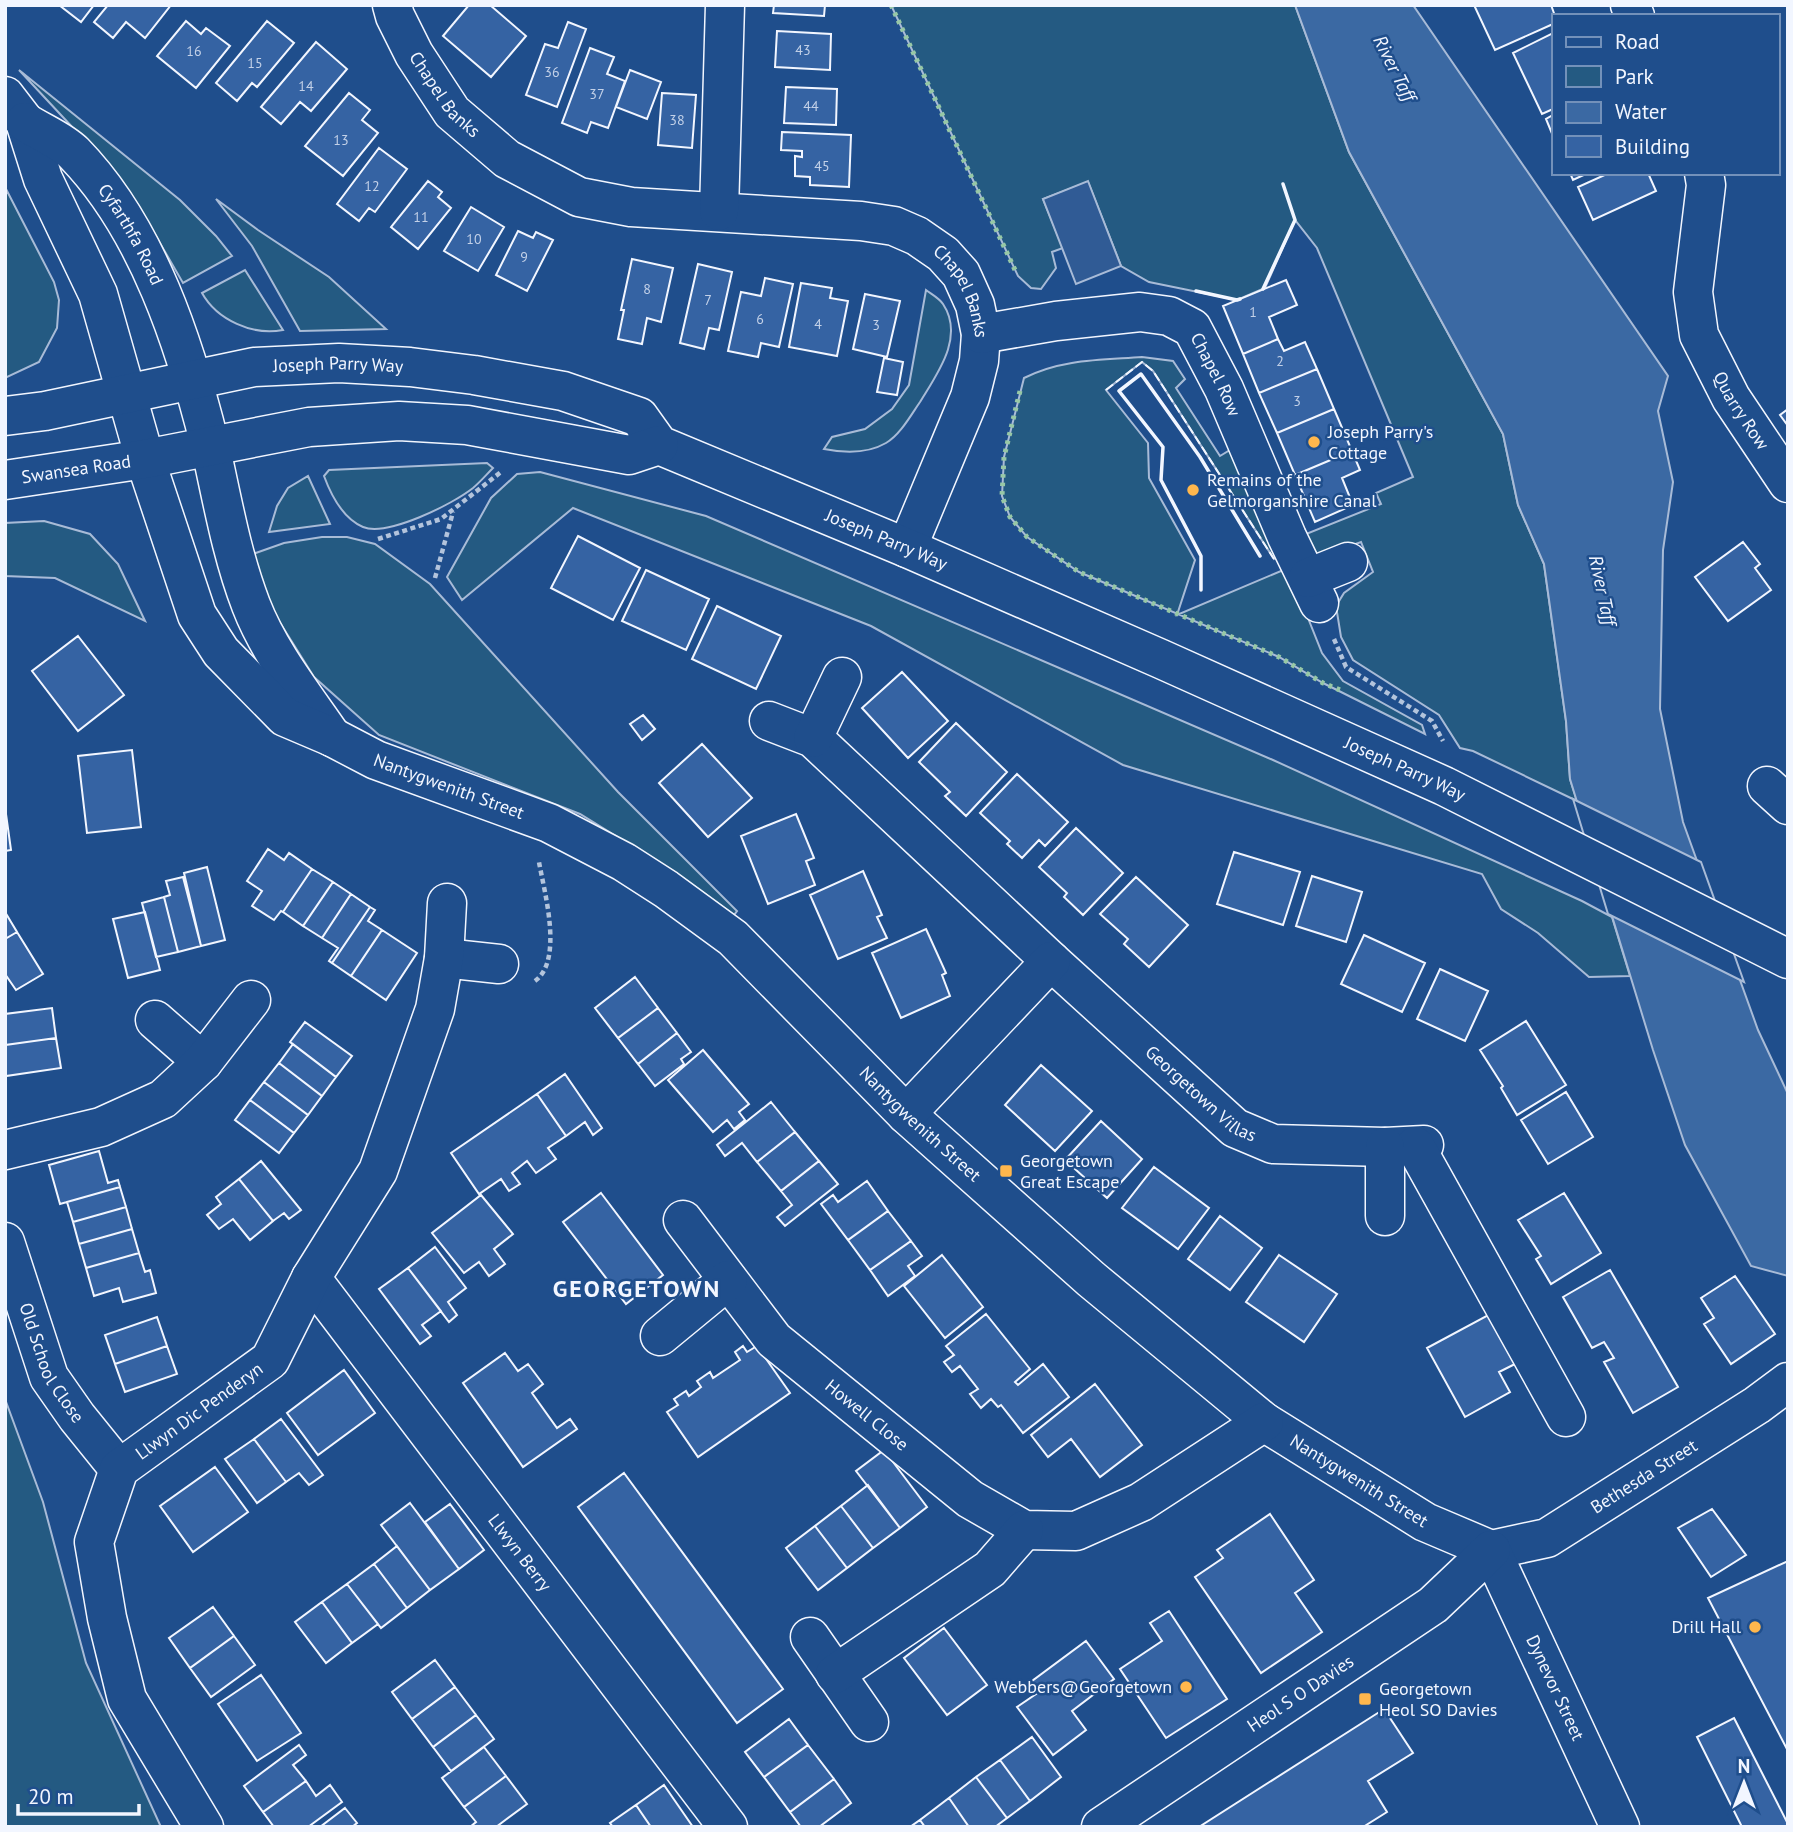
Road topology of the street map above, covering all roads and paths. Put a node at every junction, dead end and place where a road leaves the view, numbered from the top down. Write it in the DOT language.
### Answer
graph roads {
  1 [pos="392,5"];
  2 [pos="725,5"];
  3 [pos="15,109"];
  4 [pos="1704,175"];
  5 [pos="719,211"];
  6 [pos="981,334"];
  7 [pos="194,379"];
  8 [pos="128,395"];
  9 [pos="5,416"];
  10 [pos="210,445"];
  11 [pos="659,445"];
  12 [pos="145,459"];
  13 [pos="503,469"];
  14 [pos="5,480"];
  15 [pos="1788,483"];
  16 [pos="453,510"];
  17 [pos="378,539"];
  18 [pos="908,548"];
  19 [pos="1348,562"];
  20 [pos="435,578"];
  21 [pos="1313,591"];
  22 [pos="842,677"];
  23 [pos="769,722"];
  24 [pos="332,737"];
  25 [pos="813,737"];
  26 [pos="1446,749"];
  27 [pos="447,903"];
  28 [pos="1779,954"];
  29 [pos="444,958"];
  30 [pos="1051,961"];
  31 [pos="499,964"];
  32 [pos="251,1000"];
  33 [pos="155,1020"];
  34 [pos="204,1062"];
  35 [pos="906,1114"];
  36 [pos="1408,1146"];
  37 [pos="5,1150"];
  38 [pos="1385,1216"];
  39 [pos="683,1220"];
  40 [pos="5,1242"];
  41 [pos="311,1278"];
  42 [pos="728,1280"];
  43 [pos="660,1336"];
  44 [pos="1788,1382"];
  45 [pos="1566,1417"];
  46 [pos="1264,1422"];
  47 [pos="119,1469"];
  48 [pos="1024,1530"];
  49 [pos="1491,1550"];
  50 [pos="810,1637"];
  51 [pos="835,1674"];
  52 [pos="869,1722"];
  53 [pos="204,1827"];
  54 [pos="728,1827"];
  55 [pos="1101,1827"];
  56 [pos="1620,1827"];
  1 -- 5 [label="street, Chapel Banks"];
  2 -- 5 [label="street"];
  3 -- 7 [label="street, Cyfarthfa Road"];
  3 -- 8 [label="street, Cyfarthfa Road"];
  4 -- 15 [label="street, Quarry Row"];
  5 -- 6 [label="street, Chapel Banks"];
  6 -- 18 [label="street, Chapel Banks"];
  6 -- 21 [label="street, Chapel Row"];
  7 -- 8 [label="street, Joseph Parry Way"];
  7 -- 10 [label="street, Cyfarthfa Road"];
  7 -- 11 [label="street, Joseph Parry Way"];
  8 -- 9 [label="street"];
  8 -- 12 [label="street, Cyfarthfa Road"];
  10 -- 11 [label="street, Swansea Road"];
  10 -- 12 [label="street, Swansea Road"];
  10 -- 24 [label="street, Nantygwenith Street"];
  11 -- 18 [label="street, Joseph Parry Way"];
  12 -- 14 [label="street, Swansea Road"];
  12 -- 24 [label="street, Nantygwenith Street"];
  13 -- 16 [label="path"];
  16 -- 17 [label="path"];
  16 -- 20 [label="path"];
  18 -- 28 [label="street, Joseph Parry Way"];
  19 -- 21 [label="street"];
  21 -- 26 [label="path"];
  22 -- 25 [label="street"];
  23 -- 25 [label="street, Georgetown Villas"];
  24 -- 35 [label="street, Nantygwenith Street"];
  25 -- 30 [label="street, Georgetown Villas"];
  27 -- 29 [label="street, Llwyn Dic Penderyn"];
  29 -- 31 [label="street"];
  29 -- 41 [label="street, Llwyn Dic Penderyn"];
  30 -- 35 [label="street"];
  30 -- 36 [label="street, Georgetown Villas"];
  32 -- 34 [label="street"];
  33 -- 34 [label="street"];
  34 -- 37 [label="street"];
  35 -- 46 [label="street, Nantygwenith Street"];
  36 -- 38 [label="street"];
  36 -- 45 [label="street"];
  39 -- 42 [label="street, Howell Close"];
  40 -- 47 [label="street, Old School Close"];
  41 -- 47 [label="street, Llwyn Dic Penderyn"];
  41 -- 54 [label="street, Llwyn Berry"];
  42 -- 43 [label="street"];
  42 -- 48 [label="street, Howell Close"];
  44 -- 49 [label="street, Bethesda Street"];
  46 -- 48 [label="street, Howell Close"];
  46 -- 49 [label="street, Nantygwenith Street"];
  47 -- 53 [label="street, Llwyn Dic Penderyn"];
  48 -- 51 [label="street"];
  49 -- 55 [label="street, Heol S O Davies"];
  49 -- 56 [label="street, Dynevor Street"];
  50 -- 51 [label="street"];
  51 -- 52 [label="street"];
}
